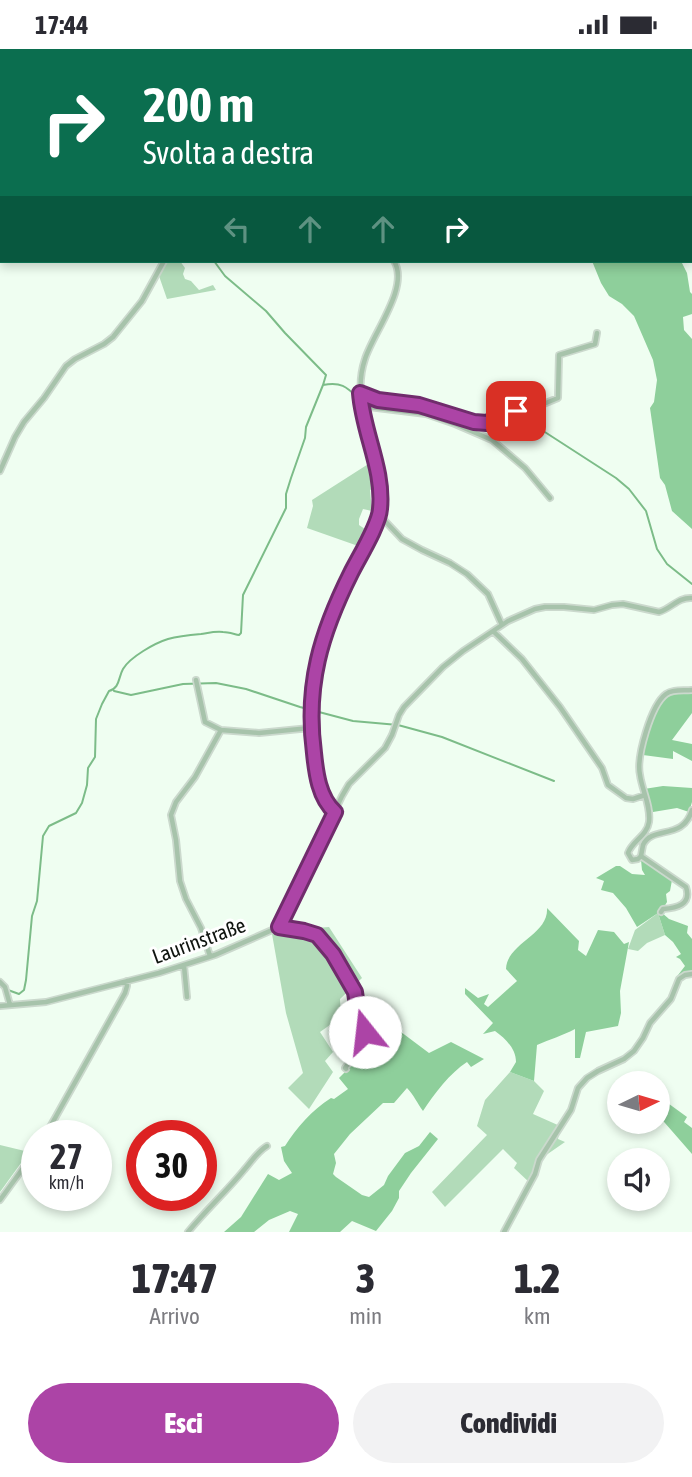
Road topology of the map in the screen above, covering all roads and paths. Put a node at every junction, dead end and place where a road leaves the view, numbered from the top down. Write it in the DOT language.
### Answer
graph roads {
  1 [pos="163,263"];
  2 [pos="395,263"];
  3 [pos="597,333"];
  4 [pos="360,393"];
  5 [pos="361,406"];
  6 [pos="0,471"];
  7 [pos="550,498"];
  8 [pos="380,512"];
  9 [pos="692,598"];
  10 [pos="502,625"];
  11 [pos="494,632"];
  12 [pos="197,683"];
  13 [pos="692,690"];
  14 [pos="310,728"];
  15 [pos="221,730"];
  16 [pos="645,795"];
  17 [pos="692,811"];
  18 [pos="335,812"];
  19 [pos="641,856"];
  20 [pos="661,912"];
  21 [pos="279,927"];
  22 [pos="210,956"];
  23 [pos="184,965"];
  24 [pos="692,974"];
  25 [pos="127,981"];
  26 [pos="0,982"];
  27 [pos="187,997"];
  28 [pos="10,1005"];
  29 [pos="0,1006"];
  30 [pos="346,1069"];
  31 [pos="54,1120"];
  32 [pos="267,1146"];
  33 [pos="21,1171"];
  34 [pos="0,1200"];
  35 [pos="188,1232"];
  36 [pos="504,1232"];
  1 -- 6 [label="street"];
  2 -- 4 [label="street"];
  3 -- 4 [label="street"];
  4 -- 5 [label="street"];
  5 -- 7 [label="street"];
  5 -- 8 [label="street"];
  8 -- 10 [label="street"];
  8 -- 14 [label="street"];
  9 -- 10 [label="street"];
  10 -- 11 [label="street"];
  11 -- 16 [label="street"];
  11 -- 18 [label="street"];
  12 -- 15 [label="street"];
  13 -- 16 [label="street"];
  14 -- 15 [label="street"];
  14 -- 18 [label="street"];
  15 -- 22 [label="street"];
  16 -- 19 [label="street"];
  17 -- 19 [label="street"];
  18 -- 21 [label="street"];
  19 -- 20 [label="street"];
  21 -- 22 [label="street, Laurinstraße"];
  21 -- 30 [label="street"];
  22 -- 23 [label="street, Laurinstraße"];
  23 -- 25 [label="street, Laurinstraße"];
  23 -- 27 [label="street"];
  24 -- 36 [label="street"];
  25 -- 28 [label="street, Laurinstraße"];
  25 -- 31 [label="street"];
  26 -- 28 [label="street"];
  28 -- 29 [label="street, Laurinstraße"];
  32 -- 35 [label="street"];
  33 -- 34 [label="street"];
}
